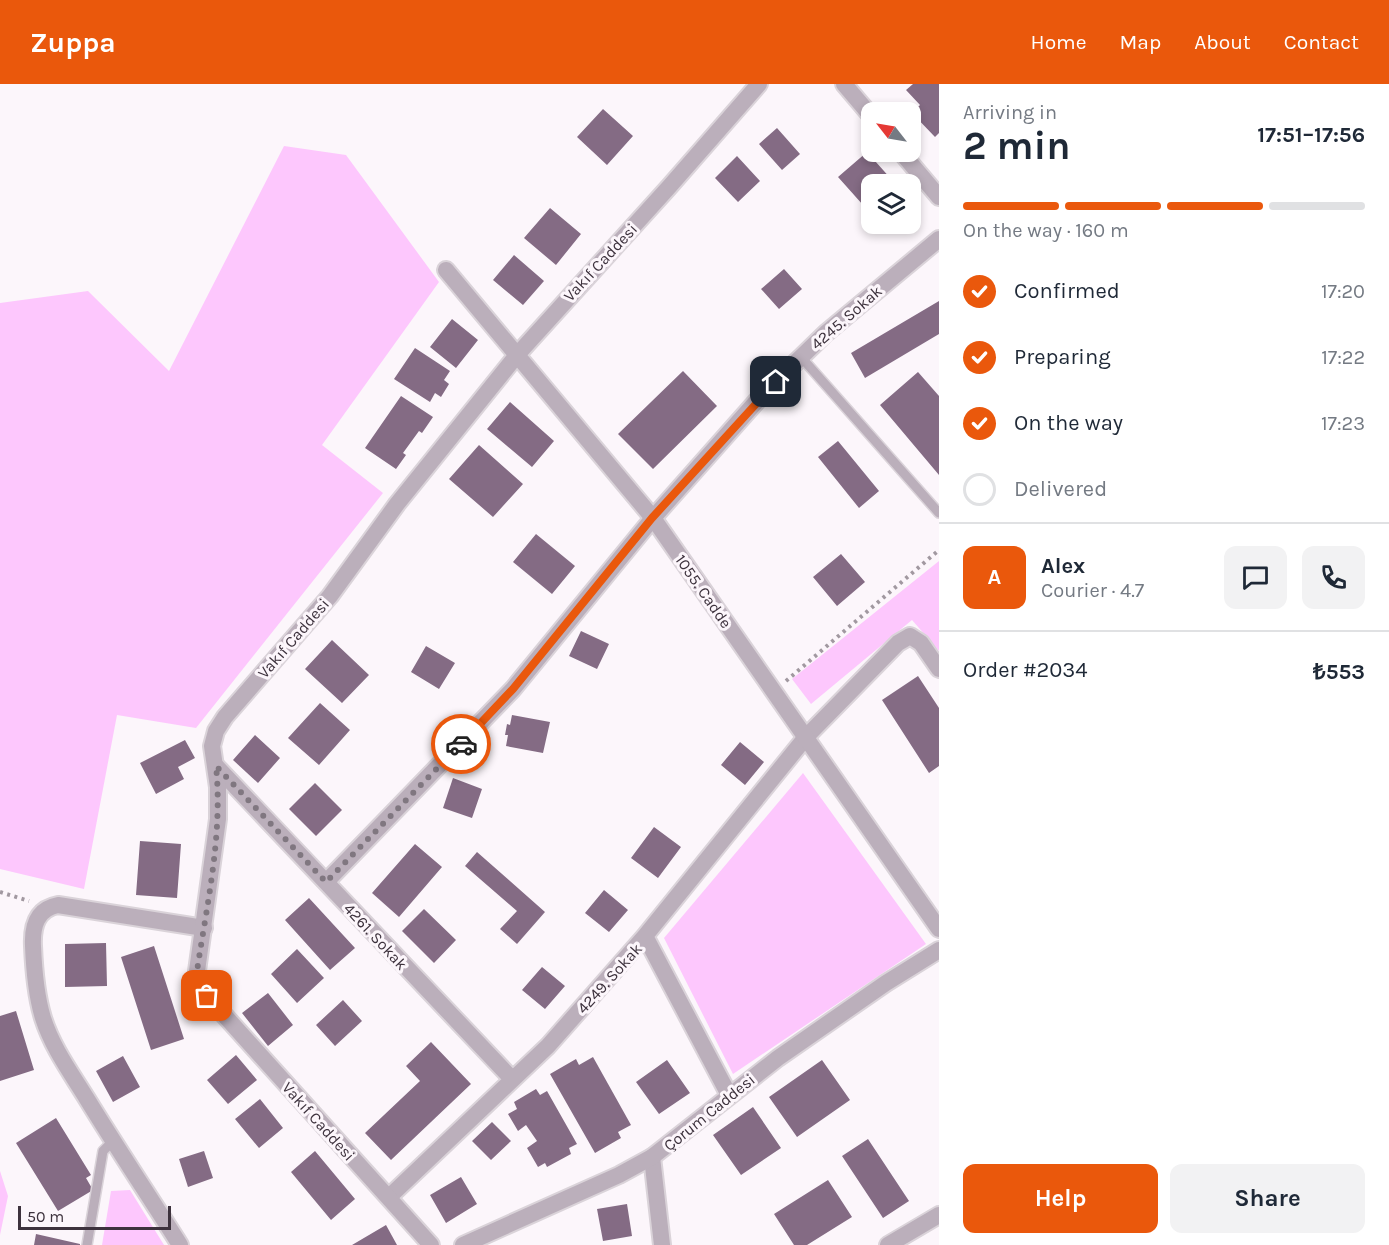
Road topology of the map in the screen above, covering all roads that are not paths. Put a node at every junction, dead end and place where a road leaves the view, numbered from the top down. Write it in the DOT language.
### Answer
graph roads {
  1 [pos="759,84"];
  2 [pos="844,84"];
  3 [pos="861,104"];
  4 [pos="909,162"];
  5 [pos="939,197"];
  6 [pos="939,239"];
  7 [pos="447,270"];
  8 [pos="517,355"];
  9 [pos="801,357"];
  10 [pos="939,513"];
  11 [pos="652,518"];
  12 [pos="939,669"];
  13 [pos="806,737"];
  14 [pos="216,766"];
  15 [pos="326,882"];
  16 [pos="204,928"];
  17 [pos="939,929"];
  18 [pos="645,936"];
  19 [pos="939,950"];
  20 [pos="513,1079"];
  21 [pos="729,1095"];
  22 [pos="113,1141"];
  23 [pos="652,1157"];
  24 [pos="389,1197"];
  25 [pos="939,1215"];
  26 [pos="87,1245"];
  27 [pos="180,1245"];
  28 [pos="431,1245"];
  29 [pos="463,1245"];
  30 [pos="662,1245"];
  31 [pos="888,1245"];
  1 -- 8 [label="street, Vakıf Caddesi"];
  2 -- 3 [label="street"];
  4 -- 5 [label="street"];
  6 -- 9 [label="street, 4245. Sokak"];
  7 -- 8 [label="street, 1055. Cadde"];
  8 -- 11 [label="street, 1055. Cadde"];
  8 -- 14 [label="street, Vakıf Caddesi"];
  9 -- 10 [label="lane"];
  9 -- 11 [label="street, 4245. Sokak"];
  11 -- 13 [label="street, 1055. Cadde"];
  11 -- 15 [label="street, 4245. Sokak"];
  12 -- 13 [label="street, 4249. Sokak"];
  13 -- 17 [label="street, 1055. Cadde"];
  13 -- 18 [label="street, 4249. Sokak"];
  14 -- 15 [label="street, 4261. Sokak"];
  14 -- 16 [label="street, Vakıf Caddesi"];
  15 -- 20 [label="street, 4261. Sokak"];
  16 -- 22 [label="street"];
  16 -- 24 [label="street, Vakıf Caddesi"];
  18 -- 20 [label="street, 4249. Sokak"];
  18 -- 21 [label="street"];
  19 -- 21 [label="street, Çorum Caddesi"];
  20 -- 24 [label="street, 4249. Sokak"];
  21 -- 23 [label="street, Çorum Caddesi"];
  22 -- 26 [label="lane"];
  22 -- 27 [label="street"];
  23 -- 29 [label="street, Çorum Caddesi"];
  23 -- 30 [label="street"];
  24 -- 28 [label="street, Vakıf Caddesi"];
  25 -- 31 [label="street"];
}
